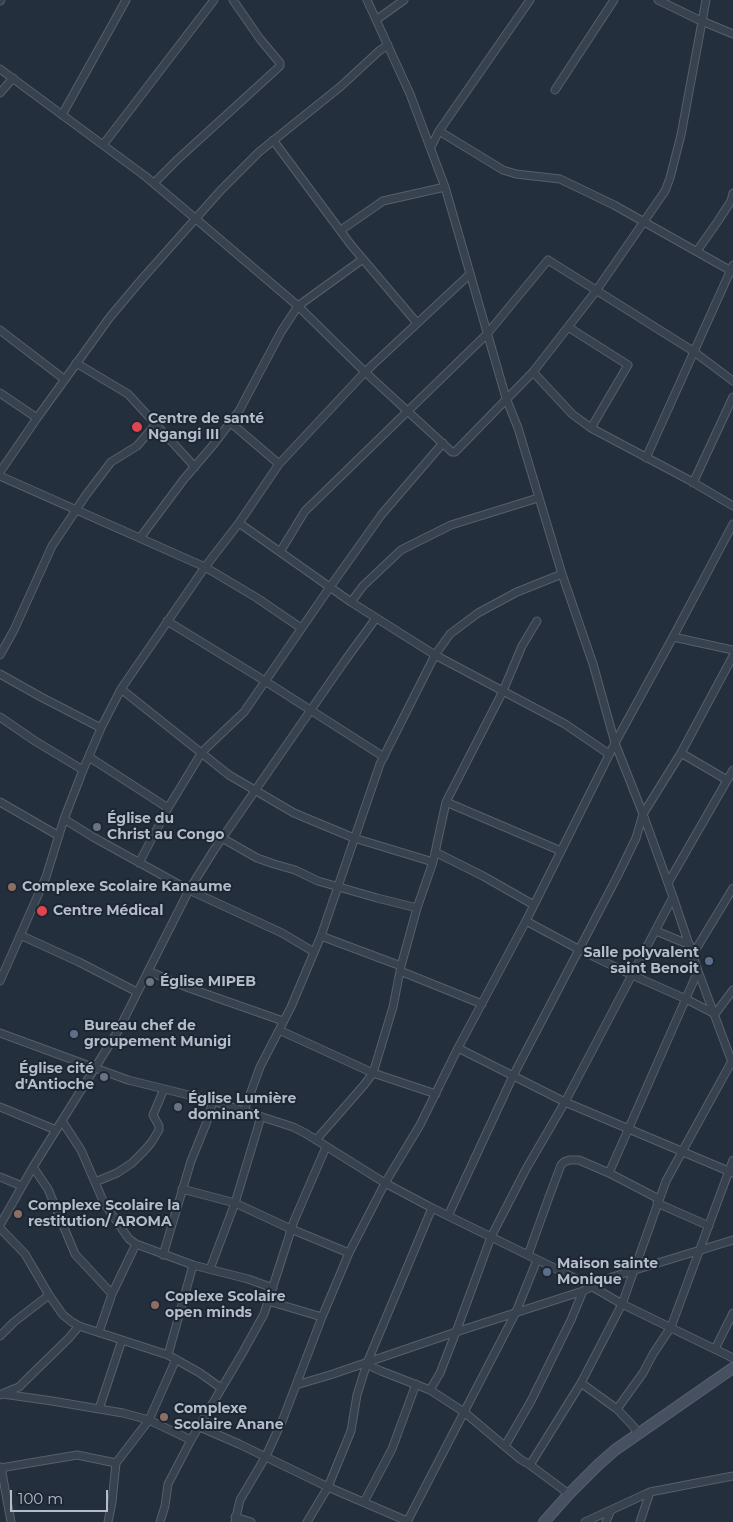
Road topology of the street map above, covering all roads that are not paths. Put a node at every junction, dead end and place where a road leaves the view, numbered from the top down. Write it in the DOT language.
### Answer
graph roads {
  1 [pos="126,0"];
  2 [pos="214,0"];
  3 [pos="233,0"];
  4 [pos="367,0"];
  5 [pos="404,0"];
  6 [pos="530,0"];
  7 [pos="614,0"];
  8 [pos="658,0"];
  9 [pos="706,0"];
  10 [pos="376,20"];
  11 [pos="702,21"];
  12 [pos="733,34"];
  13 [pos="388,45"];
  14 [pos="0,68"];
  15 [pos="13,78"];
  16 [pos="555,90"];
  17 [pos="0,93"];
  18 [pos="62,115"];
  19 [pos="439,131"];
  20 [pos="274,140"];
  21 [pos="103,145"];
  22 [pos="431,146"];
  23 [pos="154,184"];
  24 [pos="445,187"];
  25 [pos="733,193"];
  26 [pos="196,219"];
  27 [pos="644,221"];
  28 [pos="341,230"];
  29 [pos="697,251"];
  30 [pos="363,259"];
  31 [pos="732,269"];
  32 [pos="470,274"];
  33 [pos="596,291"];
  34 [pos="298,306"];
  35 [pos="417,323"];
  36 [pos="568,327"];
  37 [pos="0,330"];
  38 [pos="487,334"];
  39 [pos="693,351"];
  40 [pos="76,363"];
  41 [pos="365,372"];
  42 [pos="533,372"];
  43 [pos="64,379"];
  44 [pos="733,381"];
  45 [pos="0,393"];
  46 [pos="733,397"];
  47 [pos="506,398"];
  48 [pos="409,411"];
  49 [pos="37,418"];
  50 [pos="231,423"];
  51 [pos="155,425"];
  52 [pos="591,428"];
  53 [pos="442,443"];
  54 [pos="646,458"];
  55 [pos="279,464"];
  56 [pos="195,467"];
  57 [pos="0,472"];
  58 [pos="0,476"];
  59 [pos="693,483"];
  60 [pos="538,498"];
  61 [pos="733,506"];
  62 [pos="76,510"];
  63 [pos="239,523"];
  64 [pos="733,524"];
  65 [pos="140,538"];
  66 [pos="280,552"];
  67 [pos="204,567"];
  68 [pos="562,574"];
  69 [pos="330,587"];
  70 [pos="351,602"];
  71 [pos="376,618"];
  72 [pos="167,621"];
  73 [pos="536,621"];
  74 [pos="301,628"];
  75 [pos="674,637"];
  76 [pos="733,650"];
  77 [pos="0,655"];
  78 [pos="435,655"];
  79 [pos="733,656"];
  80 [pos="0,674"];
  81 [pos="264,681"];
  82 [pos="121,689"];
  83 [pos="503,691"];
  84 [pos="311,710"];
  85 [pos="0,717"];
  86 [pos="102,728"];
  87 [pos="615,743"];
  88 [pos="202,752"];
  89 [pos="681,753"];
  90 [pos="610,754"];
  91 [pos="89,757"];
  92 [pos="384,757"];
  93 [pos="83,770"];
  94 [pos="733,770"];
  95 [pos="727,780"];
  96 [pos="255,791"];
  97 [pos="0,802"];
  98 [pos="446,802"];
  99 [pos="168,808"];
  100 [pos="643,814"];
  101 [pos="64,819"];
  102 [pos="59,836"];
  103 [pos="222,838"];
  104 [pos="354,838"];
  105 [pos="561,850"];
  106 [pos="435,852"];
  107 [pos="433,862"];
  108 [pos="139,863"];
  109 [pos="668,883"];
  110 [pos="337,886"];
  111 [pos="733,888"];
  112 [pos="189,890"];
  113 [pos="674,897"];
  114 [pos="534,905"];
  115 [pos="417,908"];
  116 [pos="526,922"];
  117 [pos="656,931"];
  118 [pos="20,935"];
  119 [pos="321,936"];
  120 [pos="690,944"];
  121 [pos="580,950"];
  122 [pos="314,952"];
  123 [pos="693,954"];
  124 [pos="400,969"];
  125 [pos="148,971"];
  126 [pos="698,971"];
  127 [pos="632,975"];
  128 [pos="0,981"];
  129 [pos="733,990"];
  130 [pos="136,992"];
  131 [pos="686,999"];
  132 [pos="482,1004"];
  133 [pos="715,1014"];
  134 [pos="283,1021"];
  135 [pos="279,1030"];
  136 [pos="0,1033"];
  137 [pos="458,1048"];
  138 [pos="732,1063"];
  139 [pos="95,1068"];
  140 [pos="373,1073"];
  141 [pos="513,1076"];
  142 [pos="164,1089"];
  143 [pos="436,1094"];
  144 [pos="213,1101"];
  145 [pos="565,1102"];
  146 [pos="0,1107"];
  147 [pos="244,1111"];
  148 [pos="261,1116"];
  149 [pos="62,1121"];
  150 [pos="628,1128"];
  151 [pos="56,1130"];
  152 [pos="316,1140"];
  153 [pos="326,1147"];
  154 [pos="682,1150"];
  155 [pos="733,1160"];
  156 [pos="33,1167"];
  157 [pos="731,1172"];
  158 [pos="609,1173"];
  159 [pos="0,1177"];
  160 [pos="95,1182"];
  161 [pos="385,1183"];
  162 [pos="22,1186"];
  163 [pos="182,1189"];
  164 [pos="658,1201"];
  165 [pos="235,1203"];
  166 [pos="432,1208"];
  167 [pos="448,1216"];
  168 [pos="0,1226"];
  169 [pos="709,1226"];
  170 [pos="291,1229"];
  171 [pos="491,1237"];
  172 [pos="733,1240"];
  173 [pos="136,1244"];
  174 [pos="701,1250"];
  175 [pos="349,1253"];
  176 [pos="163,1254"];
  177 [pos="528,1255"];
  178 [pos="537,1260"];
  179 [pos="193,1265"];
  180 [pos="210,1269"];
  181 [pos="634,1270"];
  182 [pos="592,1286"];
  183 [pos="272,1288"];
  184 [pos="583,1291"];
  185 [pos="112,1294"];
  186 [pos="49,1295"];
  187 [pos="268,1301"];
  188 [pos="622,1304"];
  189 [pos="516,1312"];
  190 [pos="733,1313"];
  191 [pos="322,1317"];
  192 [pos="79,1326"];
  193 [pos="671,1327"];
  194 [pos="99,1332"];
  195 [pos="456,1332"];
  196 [pos="0,1336"];
  197 [pos="122,1340"];
  198 [pos="715,1349"];
  199 [pos="168,1354"];
  200 [pos="733,1358"];
  201 [pos="176,1359"];
  202 [pos="367,1363"];
  203 [pos="733,1368"];
  204 [pos="581,1383"];
  205 [pos="416,1384"];
  206 [pos="296,1385"];
  207 [pos="221,1388"];
  208 [pos="430,1390"];
  209 [pos="1,1394"];
  210 [pos="99,1409"];
  211 [pos="617,1409"];
  212 [pos="464,1412"];
  213 [pos="149,1420"];
  214 [pos="200,1427"];
  215 [pos="639,1435"];
  216 [pos="191,1440"];
  217 [pos="505,1446"];
  218 [pos="266,1456"];
  219 [pos="116,1463"];
  220 [pos="530,1465"];
  221 [pos="0,1467"];
  222 [pos="733,1476"];
  223 [pos="328,1487"];
  224 [pos="650,1492"];
  225 [pos="569,1494"];
  226 [pos="364,1502"];
  227 [pos="611,1510"];
  228 [pos="235,1520"];
  229 [pos="11,1522"];
  230 [pos="108,1522"];
  231 [pos="160,1522"];
  232 [pos="252,1522"];
  233 [pos="307,1522"];
  234 [pos="407,1522"];
  235 [pos="544,1522"];
  236 [pos="585,1522"];
  237 [pos="606,1522"];
  238 [pos="640,1522"];
  1 -- 18 [label="street"];
  2 -- 21 [label="street"];
  3 -- 23 [label="street"];
  4 -- 10 [label="street"];
  5 -- 10 [label="street"];
  6 -- 19 [label="street"];
  7 -- 16 [label="street"];
  8 -- 11 [label="street"];
  9 -- 11 [label="street"];
  10 -- 13 [label="street"];
  11 -- 12 [label="street"];
  11 -- 27 [label="street"];
  13 -- 20 [label="street"];
  13 -- 22 [label="street"];
  14 -- 15 [label="street"];
  15 -- 17 [label="street"];
  15 -- 18 [label="street"];
  18 -- 21 [label="street"];
  19 -- 22 [label="street"];
  19 -- 27 [label="street"];
  20 -- 26 [label="street"];
  20 -- 28 [label="street"];
  21 -- 23 [label="street"];
  22 -- 24 [label="street"];
  23 -- 26 [label="street"];
  24 -- 28 [label="street"];
  24 -- 32 [label="street"];
  25 -- 29 [label="street"];
  26 -- 34 [label="street"];
  26 -- 40 [label="street"];
  27 -- 29 [label="street"];
  27 -- 33 [label="street"];
  28 -- 30 [label="street"];
  29 -- 31 [label="street"];
  30 -- 34 [label="street"];
  30 -- 35 [label="street"];
  31 -- 39 [label="street"];
  32 -- 35 [label="street"];
  32 -- 38 [label="street"];
  33 -- 36 [label="street"];
  33 -- 38 [label="street"];
  33 -- 39 [label="street"];
  34 -- 41 [label="street"];
  34 -- 50 [label="street"];
  35 -- 41 [label="street"];
  36 -- 42 [label="street"];
  36 -- 52 [label="street"];
  37 -- 43 [label="street"];
  38 -- 47 [label="street"];
  38 -- 48 [label="street"];
  39 -- 44 [label="street"];
  39 -- 54 [label="street"];
  40 -- 43 [label="street"];
  40 -- 51 [label="street"];
  41 -- 48 [label="street"];
  41 -- 55 [label="street"];
  42 -- 47 [label="street"];
  42 -- 52 [label="street"];
  43 -- 49 [label="street"];
  45 -- 49 [label="street"];
  46 -- 59 [label="street"];
  47 -- 53 [label="street"];
  47 -- 60 [label="street"];
  48 -- 53 [label="street"];
  48 -- 66 [label="street"];
  49 -- 57 [label="street"];
  50 -- 55 [label="street"];
  50 -- 56 [label="street"];
  51 -- 56 [label="street"];
  51 -- 62 [label="street"];
  52 -- 54 [label="street"];
  53 -- 69 [label="street"];
  54 -- 59 [label="street"];
  55 -- 63 [label="street"];
  56 -- 65 [label="street"];
  58 -- 62 [label="street"];
  59 -- 61 [label="street"];
  60 -- 68 [label="street"];
  60 -- 70 [label="street"];
  62 -- 65 [label="street"];
  62 -- 77 [label="street"];
  63 -- 66 [label="street"];
  63 -- 67 [label="street"];
  64 -- 75 [label="street"];
  65 -- 67 [label="street"];
  66 -- 69 [label="street"];
  67 -- 72 [label="street"];
  67 -- 74 [label="street"];
  68 -- 78 [label="street"];
  68 -- 87 [label="street"];
  69 -- 70 [label="street"];
  69 -- 74 [label="street"];
  70 -- 71 [label="street"];
  71 -- 78 [label="street"];
  71 -- 84 [label="street"];
  72 -- 81 [label="street"];
  72 -- 82 [label="street"];
  73 -- 83 [label="street"];
  74 -- 81 [label="street"];
  75 -- 76 [label="street"];
  75 -- 87 [label="street"];
  78 -- 83 [label="street"];
  78 -- 92 [label="street"];
  79 -- 89 [label="street"];
  80 -- 86 [label="street"];
  81 -- 84 [label="street"];
  81 -- 88 [label="street"];
  82 -- 86 [label="street"];
  82 -- 88 [label="street"];
  83 -- 90 [label="street"];
  83 -- 98 [label="street"];
  84 -- 92 [label="street"];
  84 -- 96 [label="street"];
  85 -- 93 [label="street"];
  86 -- 91 [label="street"];
  87 -- 90 [label="street"];
  87 -- 100 [label="street"];
  88 -- 96 [label="street"];
  88 -- 99 [label="street"];
  89 -- 95 [label="street"];
  89 -- 100 [label="street"];
  90 -- 105 [label="street"];
  91 -- 93 [label="street"];
  91 -- 99 [label="street"];
  92 -- 104 [label="street"];
  93 -- 101 [label="street"];
  94 -- 95 [label="street"];
  95 -- 109 [label="street"];
  96 -- 103 [label="street"];
  96 -- 104 [label="street"];
  97 -- 102 [label="street"];
  98 -- 105 [label="street"];
  98 -- 106 [label="street"];
  99 -- 108 [label="street"];
  100 -- 109 [label="street"];
  100 -- 121 [label="street"];
  101 -- 102 [label="street"];
  101 -- 108 [label="street"];
  102 -- 118 [label="street"];
  103 -- 110 [label="street"];
  103 -- 112 [label="street"];
  104 -- 107 [label="street"];
  104 -- 110 [label="street"];
  105 -- 114 [label="street"];
  106 -- 107 [label="street"];
  106 -- 114 [label="street"];
  107 -- 115 [label="street"];
  108 -- 112 [label="street"];
  109 -- 113 [label="street"];
  110 -- 115 [label="street"];
  110 -- 119 [label="street"];
  111 -- 123 [label="street"];
  112 -- 122 [label="street"];
  112 -- 125 [label="street"];
  113 -- 117 [label="street"];
  113 -- 120 [label="street"];
  114 -- 116 [label="street"];
  115 -- 124 [label="street"];
  116 -- 121 [label="street"];
  116 -- 132 [label="street"];
  117 -- 120 [label="street"];
  117 -- 127 [label="street"];
  118 -- 128 [label="street"];
  118 -- 130 [label="street"];
  119 -- 122 [label="street"];
  119 -- 124 [label="street"];
  120 -- 123 [label="street"];
  121 -- 127 [label="street"];
  121 -- 141 [label="street"];
  122 -- 134 [label="street"];
  123 -- 126 [label="street"];
  124 -- 132 [label="street"];
  124 -- 140 [label="street"];
  125 -- 130 [label="street"];
  125 -- 134 [label="street"];
  126 -- 131 [label="street"];
  126 -- 133 [label="street"];
  127 -- 131 [label="street"];
  127 -- 145 [label="street"];
  129 -- 133 [label="street"];
  130 -- 139 [label="street"];
  131 -- 133 [label="street"];
  131 -- 150 [label="street"];
  132 -- 137 [label="street"];
  133 -- 138 [label="street"];
  134 -- 135 [label="street"];
  135 -- 140 [label="street"];
  135 -- 147 [label="street"];
  136 -- 139 [label="street"];
  137 -- 141 [label="street"];
  137 -- 143 [label="street"];
  138 -- 154 [label="street"];
  139 -- 142 [label="street"];
  139 -- 149 [label="street"];
  140 -- 143 [label="street"];
  140 -- 152 [label="street"];
  141 -- 145 [label="street"];
  141 -- 167 [label="street"];
  142 -- 144 [label="street"];
  142 -- 160 [label="street"];
  143 -- 161 [label="street"];
  144 -- 147 [label="street"];
  144 -- 163 [label="street"];
  145 -- 150 [label="street"];
  145 -- 171 [label="street"];
  146 -- 151 [label="street"];
  147 -- 148 [label="street"];
  148 -- 152 [label="street"];
  148 -- 165 [label="street"];
  149 -- 151 [label="street"];
  149 -- 160 [label="street"];
  150 -- 154 [label="street"];
  150 -- 158 [label="street"];
  151 -- 156 [label="street"];
  152 -- 153 [label="street"];
  153 -- 161 [label="street"];
  153 -- 170 [label="street"];
  154 -- 157 [label="street"];
  154 -- 164 [label="street"];
  155 -- 157 [label="street"];
  156 -- 162 [label="street"];
  156 -- 185 [label="street"];
  157 -- 169 [label="street"];
  158 -- 164 [label="street"];
  158 -- 177 [label="street"];
  159 -- 162 [label="street"];
  160 -- 173 [label="street"];
  161 -- 166 [label="street"];
  161 -- 175 [label="street"];
  162 -- 168 [label="street"];
  163 -- 165 [label="street"];
  163 -- 176 [label="street"];
  164 -- 169 [label="street"];
  164 -- 181 [label="street"];
  165 -- 170 [label="street"];
  165 -- 180 [label="street"];
  166 -- 167 [label="street"];
  166 -- 202 [label="street"];
  167 -- 171 [label="street"];
  168 -- 186 [label="street"];
  169 -- 174 [label="street"];
  170 -- 175 [label="street"];
  170 -- 183 [label="street"];
  171 -- 177 [label="street"];
  171 -- 195 [label="street"];
  172 -- 174 [label="street"];
  173 -- 176 [label="street"];
  173 -- 185 [label="street"];
  174 -- 181 [label="street"];
  174 -- 193 [label="street"];
  175 -- 191 [label="street"];
  176 -- 179 [label="street"];
  177 -- 178 [label="street"];
  178 -- 182 [label="street"];
  178 -- 189 [label="street"];
  179 -- 180 [label="street"];
  179 -- 199 [label="street"];
  180 -- 183 [label="street"];
  181 -- 182 [label="street"];
  181 -- 188 [label="street"];
  182 -- 184 [label="street"];
  182 -- 188 [label="street"];
  183 -- 187 [label="street"];
  184 -- 189 [label="street"];
  184 -- 217 [label="street"];
  185 -- 194 [label="street"];
  186 -- 192 [label="street"];
  186 -- 196 [label="street"];
  187 -- 191 [label="street"];
  187 -- 207 [label="street"];
  188 -- 193 [label="street"];
  188 -- 204 [label="street"];
  189 -- 195 [label="street"];
  189 -- 212 [label="street"];
  190 -- 198 [label="street"];
  191 -- 206 [label="street"];
  192 -- 194 [label="street"];
  192 -- 209 [label="street"];
  193 -- 198 [label="street"];
  193 -- 211 [label="street"];
  194 -- 197 [label="street"];
  195 -- 202 [label="street"];
  195 -- 208 [label="street"];
  197 -- 199 [label="street"];
  197 -- 210 [label="street"];
  198 -- 200 [label="street"];
  199 -- 201 [label="street"];
  201 -- 207 [label="street"];
  201 -- 213 [label="street"];
  202 -- 205 [label="street"];
  202 -- 206 [label="street"];
  202 -- 223 [label="street"];
  203 -- 215 [label="main road"];
  204 -- 211 [label="street"];
  204 -- 220 [label="street"];
  205 -- 208 [label="street"];
  205 -- 226 [label="street"];
  206 -- 218 [label="street"];
  207 -- 214 [label="street"];
  208 -- 212 [label="street"];
  209 -- 210 [label="street"];
  210 -- 213 [label="street"];
  211 -- 215 [label="street"];
  212 -- 217 [label="street"];
  212 -- 234 [label="street"];
  213 -- 216 [label="street"];
  213 -- 219 [label="street"];
  214 -- 216 [label="street"];
  214 -- 218 [label="street"];
  215 -- 225 [label="main road"];
  216 -- 231 [label="street"];
  217 -- 220 [label="street"];
  218 -- 223 [label="street"];
  218 -- 228 [label="street"];
  219 -- 221 [label="street"];
  219 -- 230 [label="street"];
  220 -- 225 [label="street"];
  221 -- 229 [label="street"];
  222 -- 224 [label="street"];
  223 -- 226 [label="street"];
  223 -- 233 [label="street"];
  224 -- 227 [label="street"];
  224 -- 238 [label="street"];
  225 -- 235 [label="main road"];
  226 -- 234 [label="street"];
  227 -- 236 [label="street"];
  227 -- 237 [label="street"];
  228 -- 232 [label="street"];
}
